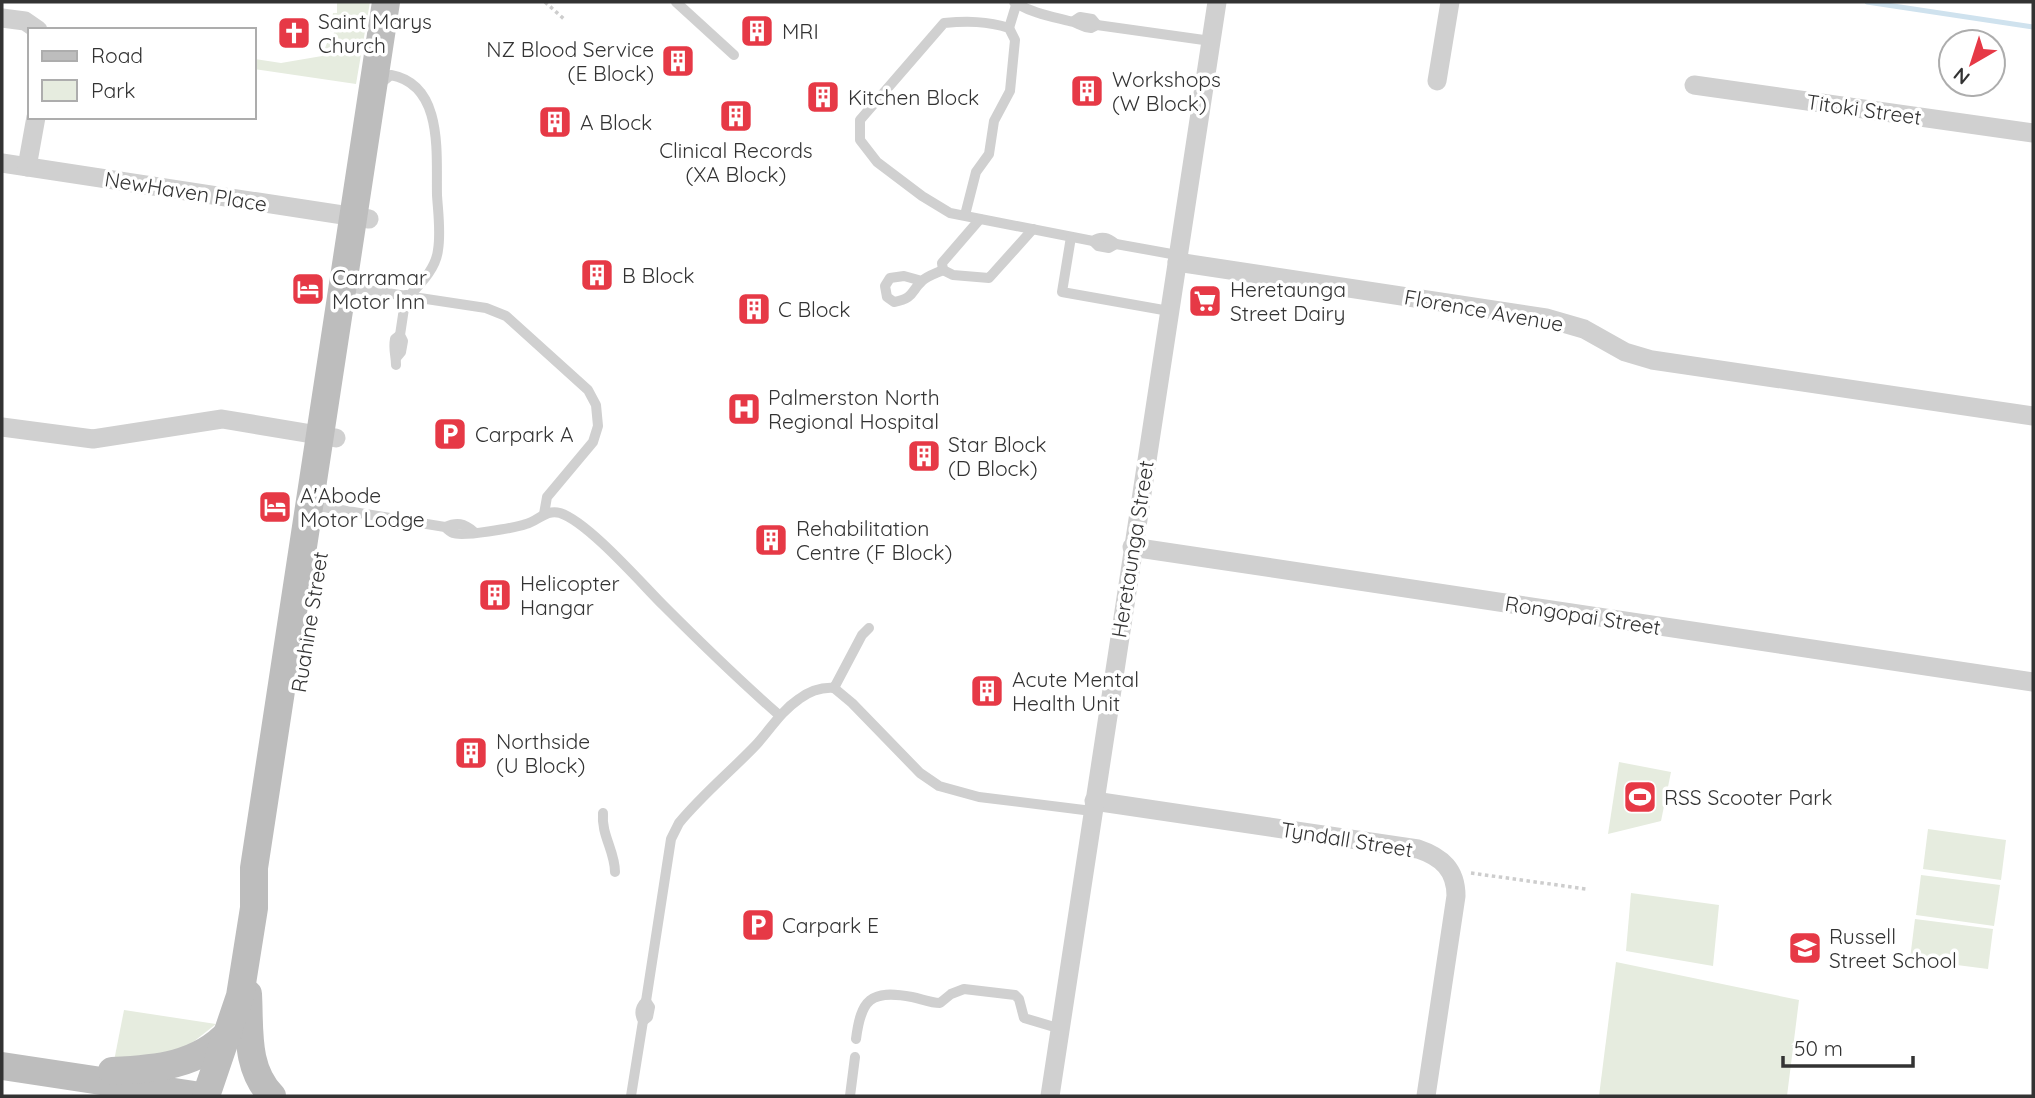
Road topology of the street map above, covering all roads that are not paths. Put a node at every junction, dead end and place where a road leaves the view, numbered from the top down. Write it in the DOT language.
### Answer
graph roads {
  1 [pos="386,2"];
  2 [pos="402,2"];
  3 [pos="676,2"];
  4 [pos="1016,2"];
  5 [pos="1217,2"];
  6 [pos="1450,2"];
  7 [pos="2,18"];
  8 [pos="35,28"];
  9 [pos="1009,28"];
  10 [pos="1211,41"];
  11 [pos="734,55"];
  12 [pos="391,75"];
  13 [pos="1437,80"];
  14 [pos="1695,85"];
  15 [pos="371,99"];
  16 [pos="36,119"];
  17 [pos="2033,133"];
  18 [pos="2,163"];
  19 [pos="27,167"];
  20 [pos="965,215"];
  21 [pos="361,218"];
  22 [pos="980,219"];
  23 [pos="1033,229"];
  24 [pos="1071,237"];
  25 [pos="1177,258"];
  26 [pos="943,270"];
  27 [pos="922,281"];
  28 [pos="351,287"];
  29 [pos="408,295"];
  30 [pos="1169,311"];
  31 [pos="396,361"];
  32 [pos="2033,416"];
  33 [pos="2,427"];
  34 [pos="328,437"];
  35 [pos="318,506"];
  36 [pos="544,514"];
  37 [pos="1132,547"];
  38 [pos="869,628"];
  39 [pos="2033,682"];
  40 [pos="834,688"];
  41 [pos="779,715"];
  42 [pos="1093,806"];
  43 [pos="603,813"];
  44 [pos="615,873"];
  45 [pos="246,956"];
  46 [pos="1061,1030"];
  47 [pos="229,1031"];
  48 [pos="856,1039"];
  49 [pos="855,1057"];
  50 [pos="2,1066"];
  51 [pos="69,1076"];
  52 [pos="107,1096"];
  53 [pos="204,1096"];
  54 [pos="272,1096"];
  55 [pos="632,1096"];
  56 [pos="850,1096"];
  57 [pos="1050,1096"];
  58 [pos="1426,1096"];
  1 -- 15 [label="main road, Ruahine Street"];
  2 -- 12 [label="main road, Ruahine Street"];
  3 -- 11 [label="lane"];
  4 -- 9 [label="lane"];
  4 -- 10 [label="lane"];
  5 -- 10 [label="street, Heretaunga Street"];
  6 -- 13 [label="street"];
  7 -- 8 [label="street"];
  9 -- 20 [label="lane"];
  9 -- 20 [label="lane"];
  10 -- 25 [label="street, Heretaunga Street"];
  12 -- 15 [label="lane"];
  12 -- 21 [label="main road, Ruahine Street"];
  12 -- 29 [label="lane"];
  14 -- 17 [label="street, Titoki Street"];
  15 -- 21 [label="main road, Ruahine Street"];
  16 -- 19 [label="street"];
  18 -- 19 [label="street, NewHaven Place"];
  19 -- 21 [label="street, NewHaven Place"];
  20 -- 22 [label="lane"];
  21 -- 28 [label="main road, Ruahine Street"];
  22 -- 23 [label="lane"];
  22 -- 26 [label="lane"];
  23 -- 24 [label="lane"];
  23 -- 26 [label="lane"];
  24 -- 25 [label="lane"];
  24 -- 30 [label="lane"];
  25 -- 30 [label="street, Heretaunga Street"];
  25 -- 32 [label="street, Florence Avenue"];
  26 -- 27 [label="lane"];
  28 -- 29 [label="lane"];
  28 -- 34 [label="main road, Ruahine Street"];
  29 -- 31 [label="lane"];
  29 -- 36 [label="lane"];
  30 -- 37 [label="street, Heretaunga Street"];
  33 -- 34 [label="street"];
  34 -- 35 [label="main road, Ruahine Street"];
  35 -- 36 [label="lane"];
  35 -- 45 [label="main road, Ruahine Street"];
  36 -- 41 [label="lane"];
  37 -- 39 [label="street, Rongopai Street"];
  37 -- 42 [label="street, Heretaunga Street"];
  38 -- 40 [label="lane"];
  40 -- 41 [label="lane"];
  40 -- 42 [label="lane"];
  41 -- 55 [label="lane"];
  42 -- 46 [label="street, Heretaunga Street"];
  42 -- 58 [label="street, Tyndall Street"];
  43 -- 44 [label="lane"];
  45 -- 47 [label="main road, Ruahine Street"];
  45 -- 54 [label="main road"];
  46 -- 48 [label="lane"];
  46 -- 57 [label="street, Heretaunga Street"];
  47 -- 51 [label="main road"];
  47 -- 53 [label="main road, Ruahine Street"];
  49 -- 56 [label="lane"];
  50 -- 51 [label="main road"];
  51 -- 52 [label="main road"];
  51 -- 53 [label="main road"];
}
